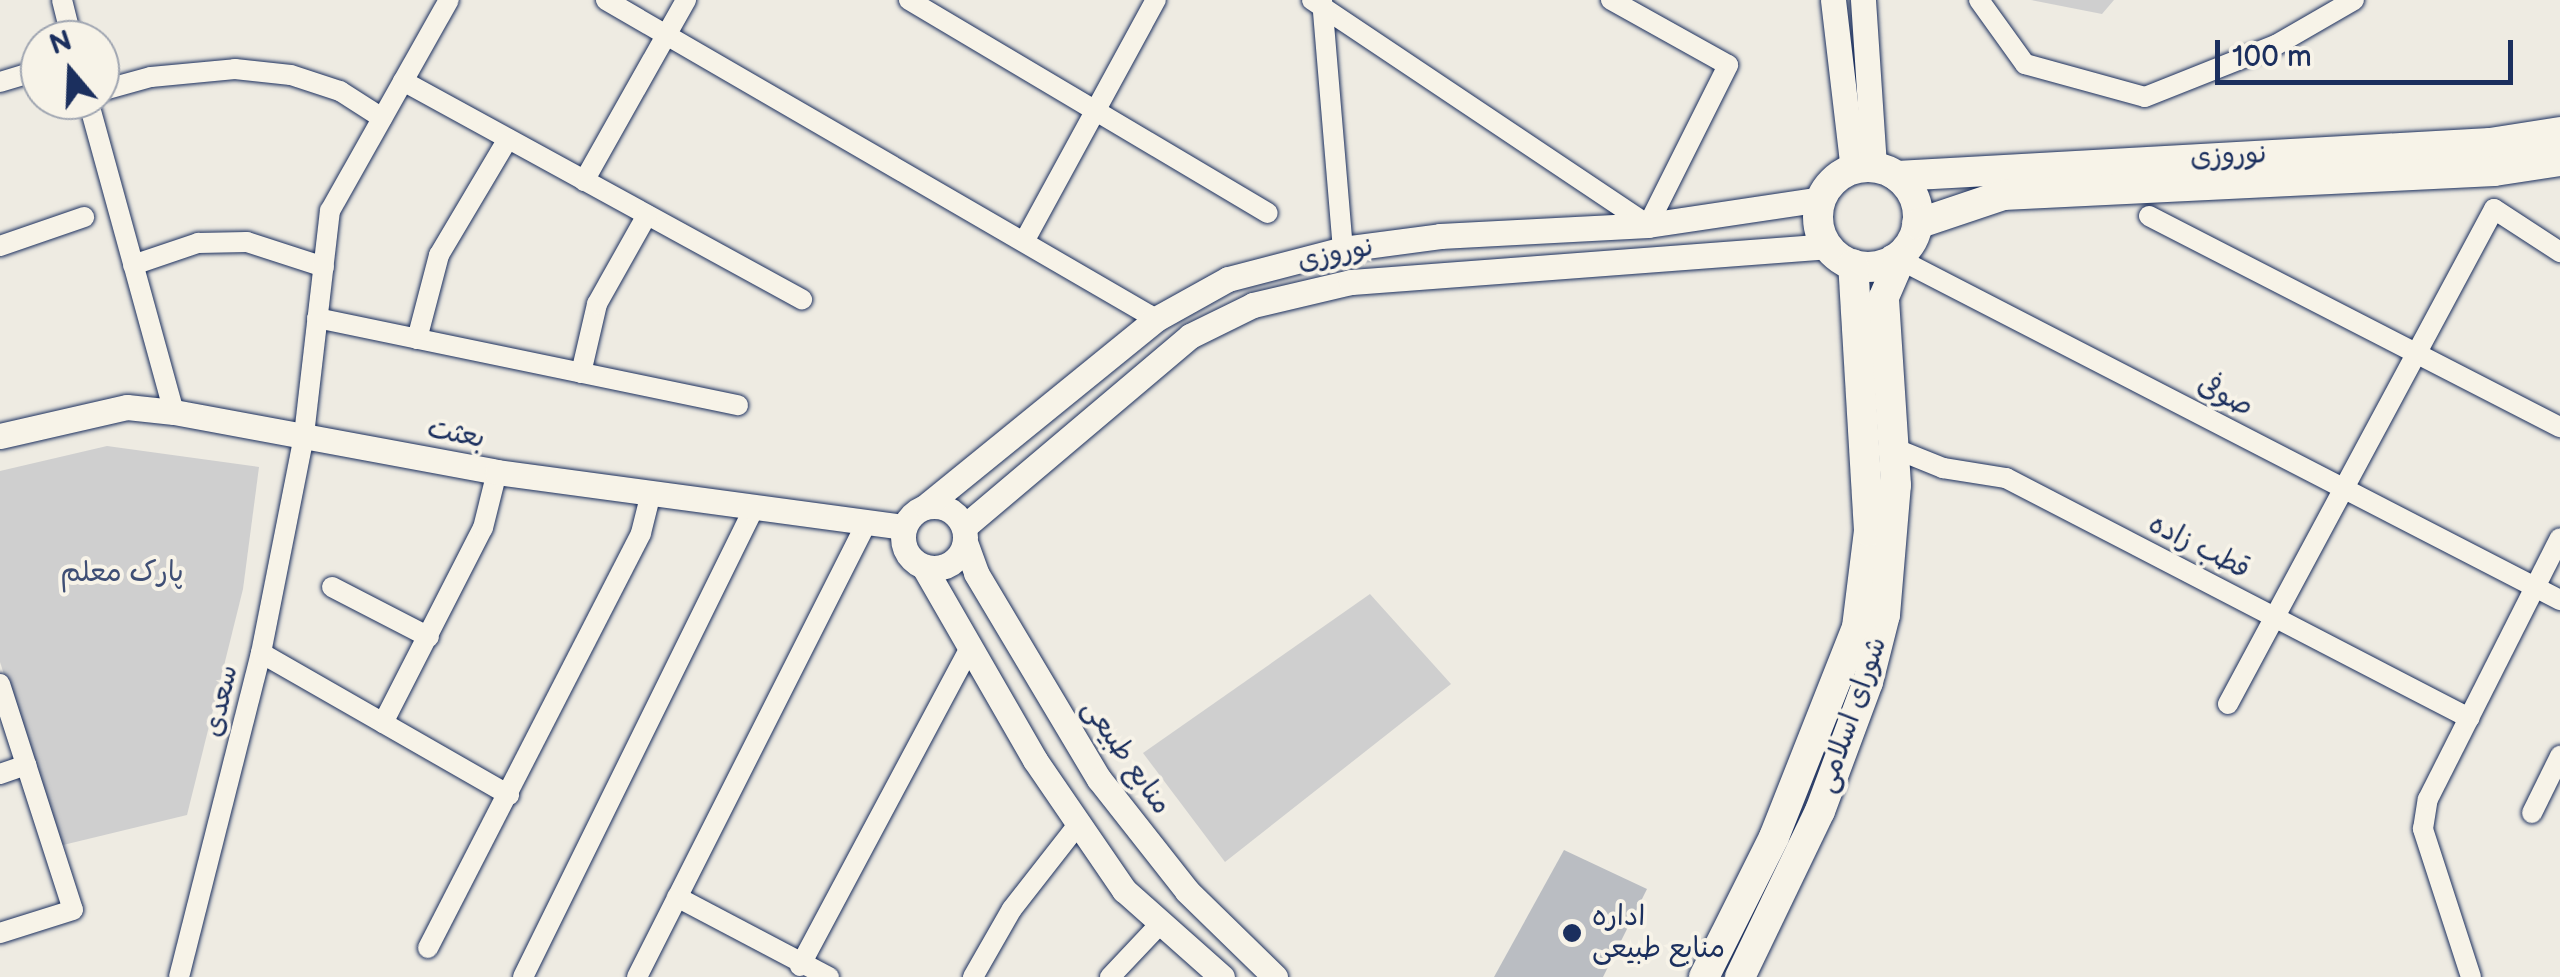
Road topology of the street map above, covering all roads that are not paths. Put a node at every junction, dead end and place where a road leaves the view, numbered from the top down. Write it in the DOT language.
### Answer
graph roads {
  1 [pos="449,0"];
  2 [pos="606,0"];
  3 [pos="686,0"];
  4 [pos="909,0"];
  5 [pos="1156,0"];
  6 [pos="1611,0"];
  7 [pos="1833,0"];
  8 [pos="1862,0"];
  9 [pos="1979,0"];
  10 [pos="2354,0"];
  11 [pos="1318,1"];
  12 [pos="667,34"];
  13 [pos="403,81"];
  14 [pos="120,86"];
  15 [pos="1094,113"];
  16 [pos="382,118"];
  17 [pos="93,120"];
  18 [pos="2560,132"];
  19 [pos="508,139"];
  20 [pos="2560,162"];
  21 [pos="1875,170"];
  22 [pos="584,181"];
  23 [pos="1821,199"];
  24 [pos="1268,213"];
  25 [pos="647,215"];
  26 [pos="84,216"];
  27 [pos="2149,216"];
  28 [pos="1917,224"];
  29 [pos="1648,225"];
  30 [pos="1026,238"];
  31 [pos="0,246"];
  32 [pos="1343,248"];
  33 [pos="2560,252"];
  34 [pos="1840,255"];
  35 [pos="1895,257"];
  36 [pos="133,265"];
  37 [pos="324,267"];
  38 [pos="802,298"];
  39 [pos="318,318"];
  40 [pos="1156,319"];
  41 [pos="417,339"];
  42 [pos="2418,350"];
  43 [pos="580,373"];
  44 [pos="738,405"];
  45 [pos="174,412"];
  46 [pos="2560,427"];
  47 [pos="304,435"];
  48 [pos="0,436"];
  49 [pos="1896,449"];
  50 [pos="498,472"];
  51 [pos="2341,486"];
  52 [pos="650,496"];
  53 [pos="926,506"];
  54 [pos="754,508"];
  55 [pos="867,522"];
  56 [pos="903,527"];
  57 [pos="964,534"];
  58 [pos="2560,538"];
  59 [pos="924,567"];
  60 [pos="2535,587"];
  61 [pos="332,588"];
  62 [pos="2560,600"];
  63 [pos="2274,616"];
  64 [pos="430,637"];
  65 [pos="969,650"];
  66 [pos="261,653"];
  67 [pos="0,684"];
  68 [pos="2228,704"];
  69 [pos="2469,718"];
  70 [pos="383,723"];
  71 [pos="2560,756"];
  72 [pos="26,765"];
  73 [pos="0,774"];
  74 [pos="509,795"];
  75 [pos="2532,813"];
  76 [pos="1080,822"];
  77 [pos="676,897"];
  78 [pos="1159,925"];
  79 [pos="0,933"];
  80 [pos="428,948"];
  81 [pos="800,966"];
  82 [pos="179,977"];
  83 [pos="523,977"];
  84 [pos="637,977"];
  85 [pos="828,977"];
  86 [pos="973,977"];
  87 [pos="1110,977"];
  88 [pos="1222,977"];
  89 [pos="1276,977"];
  90 [pos="1704,977"];
  91 [pos="1740,977"];
  92 [pos="2470,977"];
  1 -- 13 [label="street, سعدی"];
  2 -- 12 [label="street"];
  3 -- 12 [label="street"];
  4 -- 15 [label="street"];
  5 -- 15 [label="street"];
  6 -- 29 [label="street"];
  7 -- 21 [label="street"];
  8 -- 21 [label="street"];
  9 -- 10 [label="street"];
  11 -- 29 [label="street"];
  11 -- 32 [label="street"];
  12 -- 22 [label="street"];
  12 -- 30 [label="street"];
  13 -- 16 [label="street, سعدی"];
  13 -- 19 [label="street"];
  14 -- 16 [label="street"];
  15 -- 24 [label="street"];
  15 -- 30 [label="street"];
  16 -- 37 [label="street, سعدی"];
  17 -- 36 [label="street"];
  18 -- 21 [label="main road, نوروزی"];
  19 -- 22 [label="street"];
  19 -- 41 [label="street"];
  20 -- 28 [label="main road, نوروزی"];
  21 -- 23 [label="main road"];
  21 -- 28 [label="main road"];
  22 -- 25 [label="street"];
  23 -- 29 [label="street, نوروزی"];
  23 -- 34 [label="main road"];
  25 -- 38 [label="street"];
  25 -- 43 [label="street"];
  26 -- 31 [label="street"];
  27 -- 42 [label="street"];
  28 -- 35 [label="main road"];
  29 -- 32 [label="street, نوروزی"];
  30 -- 40 [label="street"];
  32 -- 40 [label="street, نوروزی"];
  33 -- 42 [label="street"];
  34 -- 35 [label="main road"];
  34 -- 57 [label="street, نوروزی"];
  34 -- 90 [label="main road, شورای اسلامی"];
  35 -- 49 [label="main road, شورای اسلامی"];
  35 -- 51 [label="street, صوفی"];
  36 -- 37 [label="street"];
  36 -- 45 [label="street"];
  37 -- 39 [label="street, سعدی"];
  39 -- 41 [label="street"];
  39 -- 47 [label="street, سعدی"];
  40 -- 53 [label="street, نوروزی"];
  41 -- 43 [label="street"];
  42 -- 46 [label="street"];
  42 -- 51 [label="street"];
  43 -- 44 [label="street"];
  45 -- 47 [label="street, بعثت"];
  45 -- 48 [label="street, بعثت"];
  47 -- 50 [label="street, بعثت"];
  47 -- 66 [label="street, سعدی"];
  49 -- 63 [label="street, قطب زاده"];
  49 -- 91 [label="main road, شورای اسلامی"];
  50 -- 52 [label="street, بعثت"];
  50 -- 64 [label="street"];
  51 -- 60 [label="street, صوفی"];
  51 -- 63 [label="street"];
  52 -- 54 [label="street, بعثت"];
  52 -- 74 [label="street"];
  53 -- 56 [label="street"];
  53 -- 57 [label="street"];
  54 -- 55 [label="street, بعثت"];
  54 -- 83 [label="street"];
  55 -- 56 [label="street, بعثت"];
  55 -- 77 [label="street"];
  56 -- 59 [label="street"];
  57 -- 59 [label="street"];
  57 -- 89 [label="street, منابع طبیعی"];
  58 -- 60 [label="street"];
  59 -- 65 [label="street"];
  60 -- 62 [label="street, صوفی"];
  60 -- 69 [label="street"];
  61 -- 64 [label="street"];
  63 -- 68 [label="street"];
  63 -- 69 [label="street, قطب زاده"];
  64 -- 70 [label="street"];
  65 -- 76 [label="street"];
  65 -- 81 [label="street"];
  66 -- 70 [label="street"];
  66 -- 82 [label="street, سعدی"];
  67 -- 72 [label="street"];
  69 -- 92 [label="street"];
  70 -- 74 [label="street"];
  71 -- 75 [label="street"];
  72 -- 73 [label="street"];
  72 -- 79 [label="street"];
  74 -- 80 [label="street"];
  76 -- 78 [label="street"];
  76 -- 86 [label="street"];
  77 -- 81 [label="street"];
  77 -- 84 [label="street"];
  78 -- 87 [label="street"];
  78 -- 88 [label="street"];
  81 -- 85 [label="street"];
}
